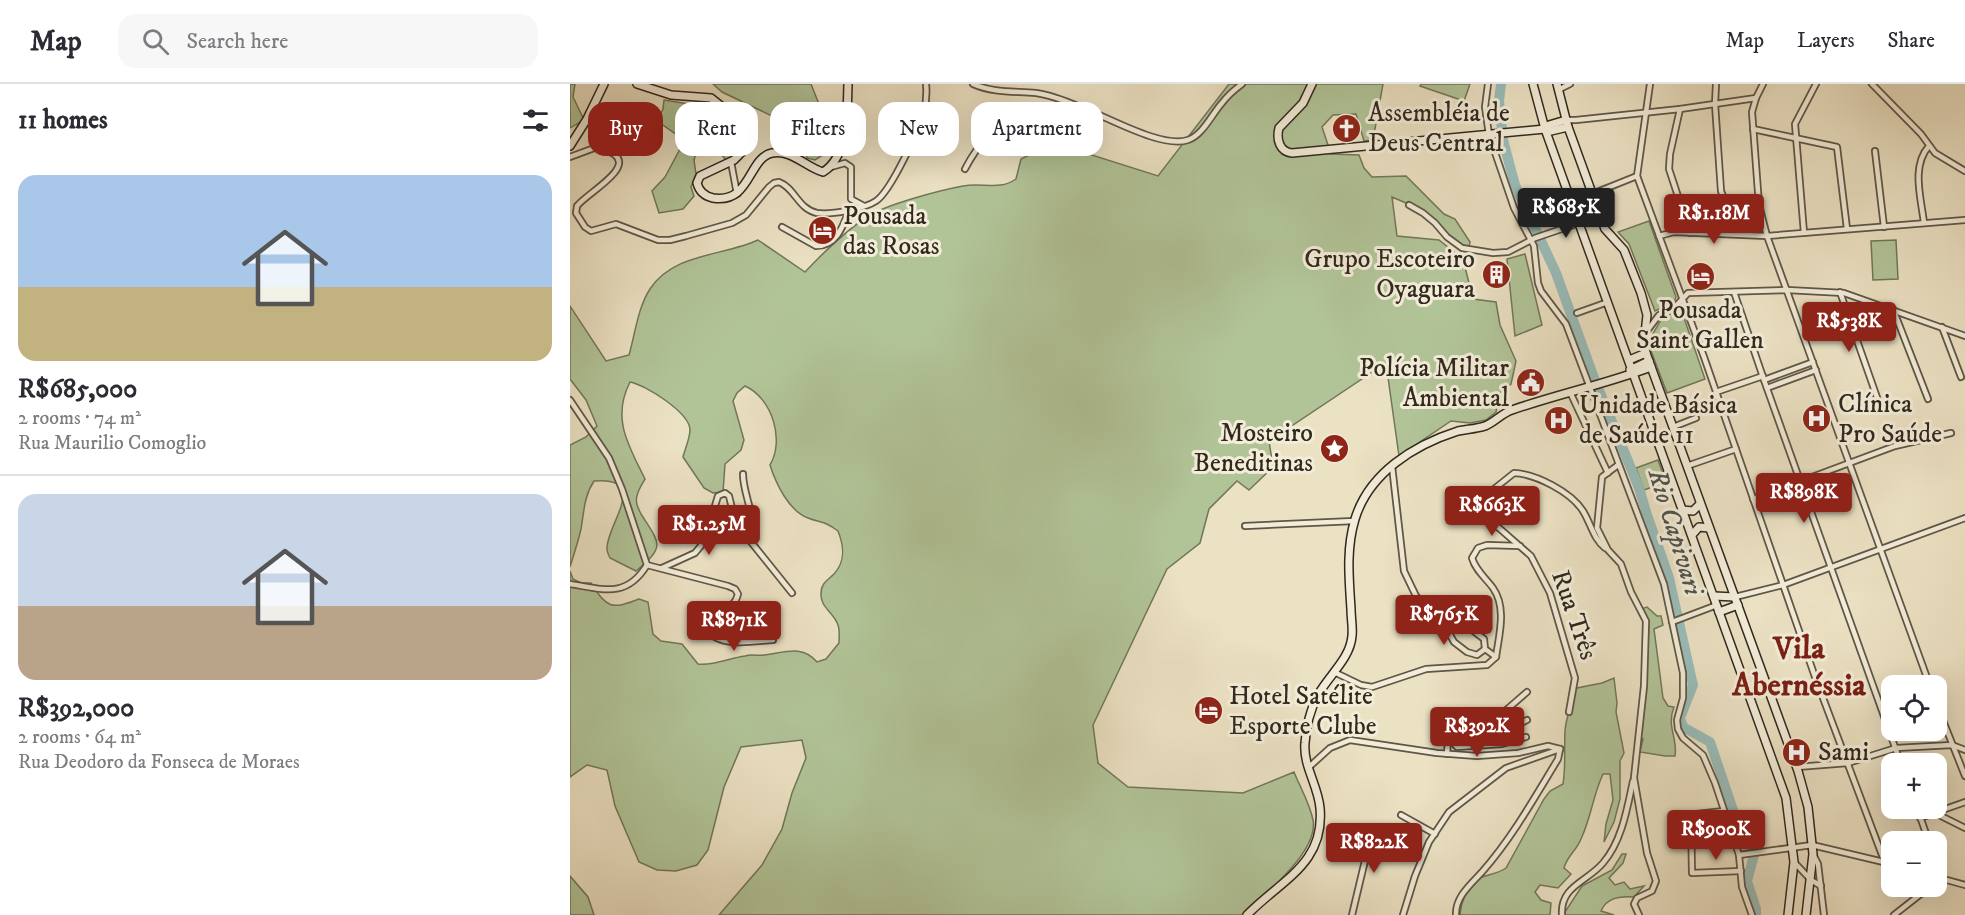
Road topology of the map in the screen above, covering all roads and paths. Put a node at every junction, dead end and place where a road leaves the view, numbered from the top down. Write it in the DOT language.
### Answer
graph roads {
  1 [pos="604,84"];
  2 [pos="637,84"];
  3 [pos="848,84"];
  4 [pos="926,84"];
  5 [pos="973,84"];
  6 [pos="1242,84"];
  7 [pos="1312,84"];
  8 [pos="1488,84"];
  9 [pos="1533,84"];
  10 [pos="1570,84"];
  11 [pos="1650,84"];
  12 [pos="1716,84"];
  13 [pos="1763,84"];
  14 [pos="1816,84"];
  15 [pos="1872,84"];
  16 [pos="1558,87"];
  17 [pos="1756,98"];
  18 [pos="1065,102"];
  19 [pos="1714,104"];
  20 [pos="1680,109"];
  21 [pos="1645,114"];
  22 [pos="1103,117"];
  23 [pos="1567,123"];
  24 [pos="1545,129"];
  25 [pos="1753,129"];
  26 [pos="1493,135"];
  27 [pos="1796,137"];
  28 [pos="570,146"];
  29 [pos="1929,146"];
  30 [pos="1875,151"];
  31 [pos="972,156"];
  32 [pos="570,157"];
  33 [pos="731,162"];
  34 [pos="831,167"];
  35 [pos="1963,168"];
  36 [pos="965,169"];
  37 [pos="1637,176"];
  38 [pos="737,194"];
  39 [pos="1592,194"];
  40 [pos="1409,205"];
  41 [pos="1759,205"];
  42 [pos="864,206"];
  43 [pos="1728,209"];
  44 [pos="849,210"];
  45 [pos="1684,210"];
  46 [pos="1965,220"];
  47 [pos="1580,222"];
  48 [pos="1923,224"];
  49 [pos="782,227"];
  50 [pos="1884,227"];
  51 [pos="1847,230"];
  52 [pos="1690,233"];
  53 [pos="1804,233"];
  54 [pos="1659,236"];
  55 [pos="1767,236"];
  56 [pos="1533,239"];
  57 [pos="1787,291"];
  58 [pos="1734,292"];
  59 [pos="1840,292"];
  60 [pos="1682,300"];
  61 [pos="1608,302"];
  62 [pos="1893,309"];
  63 [pos="1576,313"];
  64 [pos="1942,327"];
  65 [pos="1645,334"];
  66 [pos="1965,336"];
  67 [pos="1646,352"];
  68 [pos="1813,362"];
  69 [pos="1650,364"];
  70 [pos="1630,369"];
  71 [pos="1816,370"];
  72 [pos="1961,377"];
  73 [pos="1763,378"];
  74 [pos="1590,386"];
  75 [pos="1767,388"];
  76 [pos="1570,392"];
  77 [pos="1716,392"];
  78 [pos="1928,399"];
  79 [pos="570,400"];
  80 [pos="1880,406"];
  81 [pos="1696,418"];
  82 [pos="1673,427"];
  83 [pos="1951,433"];
  84 [pos="1736,449"];
  85 [pos="1849,462"];
  86 [pos="1618,465"];
  87 [pos="1392,466"];
  88 [pos="1687,466"];
  89 [pos="1608,473"];
  90 [pos="743,474"];
  91 [pos="1800,480"];
  92 [pos="1753,500"];
  93 [pos="1700,504"];
  94 [pos="1682,510"];
  95 [pos="1965,518"];
  96 [pos="1354,521"];
  97 [pos="1245,526"];
  98 [pos="1709,528"];
  99 [pos="1692,535"];
  100 [pos="750,540"];
  101 [pos="1520,546"];
  102 [pos="1880,548"];
  103 [pos="1608,550"];
  104 [pos="647,566"];
  105 [pos="1830,566"];
  106 [pos="658,568"];
  107 [pos="570,584"];
  108 [pos="1783,585"];
  109 [pos="792,593"];
  110 [pos="1714,596"];
  111 [pos="1735,597"];
  112 [pos="1738,605"];
  113 [pos="1718,609"];
  114 [pos="1673,622"];
  115 [pos="1444,624"];
  116 [pos="773,640"];
  117 [pos="1485,649"];
  118 [pos="1496,657"];
  119 [pos="1334,672"];
  120 [pos="1926,675"];
  121 [pos="1527,692"];
  122 [pos="1569,712"];
  123 [pos="1527,720"];
  124 [pos="1947,732"];
  125 [pos="1449,733"];
  126 [pos="1456,735"];
  127 [pos="1526,737"];
  128 [pos="1952,745"];
  129 [pos="1896,748"];
  130 [pos="1560,749"];
  131 [pos="1965,750"];
  132 [pos="1898,753"];
  133 [pos="1447,754"];
  134 [pos="1848,763"];
  135 [pos="1797,767"];
  136 [pos="1308,768"];
  137 [pos="1965,776"];
  138 [pos="1634,778"];
  139 [pos="1965,802"];
  140 [pos="1947,808"];
  141 [pos="1724,811"];
  142 [pos="1401,815"];
  143 [pos="1947,819"];
  144 [pos="1373,827"];
  145 [pos="1965,828"];
  146 [pos="1435,834"];
  147 [pos="1812,845"];
  148 [pos="1793,846"];
  149 [pos="1881,846"];
  150 [pos="1740,854"];
  151 [pos="1813,854"];
  152 [pos="1794,862"];
  153 [pos="1881,862"];
  154 [pos="1741,871"];
  155 [pos="1811,880"];
  156 [pos="1947,880"];
  157 [pos="1965,885"];
  158 [pos="1821,886"];
  159 [pos="1917,897"];
  160 [pos="1247,915"];
  161 [pos="1352,915"];
  162 [pos="1403,915"];
  163 [pos="1456,915"];
  164 [pos="1562,915"];
  165 [pos="1638,915"];
  166 [pos="1752,915"];
  167 [pos="1788,915"];
  168 [pos="1806,915"];
  169 [pos="1824,915"];
  170 [pos="1894,915"];
  1 -- 28 [label="main road"];
  2 -- 33 [label="main road"];
  3 -- 34 [label="main road"];
  4 -- 42 [label="street"];
  5 -- 18 [label="street"];
  6 -- 22 [label="street"];
  7 -- 26 [label="main road"];
  8 -- 26 [label="street"];
  9 -- 24 [label="main road"];
  10 -- 16 [label="street"];
  11 -- 21 [label="street"];
  12 -- 19 [label="street"];
  13 -- 17 [label="street"];
  14 -- 27 [label="street"];
  15 -- 29 [label="street"];
  16 -- 23 [label="main road"];
  17 -- 19 [label="street"];
  17 -- 25 [label="street"];
  19 -- 20 [label="street"];
  19 -- 43 [label="street"];
  20 -- 21 [label="street"];
  20 -- 45 [label="street"];
  21 -- 23 [label="street"];
  21 -- 37 [label="street"];
  23 -- 24 [label="main road"];
  23 -- 39 [label="main road"];
  24 -- 26 [label="main road"];
  24 -- 47 [label="main road"];
  25 -- 27 [label="street"];
  25 -- 41 [label="street"];
  26 -- 56 [label="street"];
  27 -- 51 [label="street"];
  27 -- 53 [label="street"];
  29 -- 35 [label="street"];
  29 -- 48 [label="street"];
  30 -- 50 [label="street"];
  31 -- 36 [label="street"];
  32 -- 44 [label="street"];
  33 -- 38 [label="street"];
  33 -- 38 [label="main road"];
  34 -- 38 [label="main road"];
  34 -- 42 [label="street"];
  37 -- 39 [label="street"];
  37 -- 54 [label="street"];
  39 -- 65 [label="main road"];
  40 -- 56 [label="street"];
  41 -- 43 [label="street"];
  41 -- 55 [label="street"];
  42 -- 44 [label="street"];
  43 -- 45 [label="street"];
  44 -- 49 [label="street"];
  45 -- 52 [label="street"];
  46 -- 48 [label="street"];
  47 -- 56 [label="street"];
  47 -- 61 [label="main road"];
  48 -- 50 [label="street"];
  50 -- 51 [label="street"];
  51 -- 53 [label="street"];
  52 -- 54 [label="street"];
  52 -- 55 [label="street"];
  53 -- 55 [label="street"];
  54 -- 60 [label="street"];
  55 -- 57 [label="street"];
  56 -- 74 [label="street"];
  57 -- 58 [label="street"];
  57 -- 59 [label="street"];
  57 -- 68 [label="street"];
  58 -- 60 [label="street"];
  58 -- 73 [label="street"];
  59 -- 62 [label="street"];
  59 -- 80 [label="street"];
  60 -- 65 [label="street"];
  60 -- 77 [label="street"];
  61 -- 63 [label="street"];
  61 -- 70 [label="main road"];
  62 -- 64 [label="street"];
  62 -- 78 [label="street"];
  64 -- 66 [label="street"];
  64 -- 72 [label="street"];
  65 -- 67 [label="main road"];
  67 -- 69 [label="main road"];
  67 -- 70 [label="main road"];
  68 -- 71 [label="street"];
  68 -- 73 [label="street"];
  69 -- 70 [label="main road"];
  69 -- 82 [label="main road"];
  70 -- 74 [label="main road"];
  70 -- 94 [label="main road"];
  71 -- 75 [label="street"];
  71 -- 85 [label="street"];
  73 -- 75 [label="street"];
  73 -- 77 [label="street"];
  74 -- 76 [label="main road"];
  74 -- 86 [label="street"];
  75 -- 91 [label="street"];
  76 -- 87 [label="main road"];
  76 -- 89 [label="street"];
  77 -- 84 [label="street"];
  79 -- 104 [label="street"];
  81 -- 82 [label="street"];
  82 -- 88 [label="main road"];
  83 -- 85 [label="street"];
  84 -- 88 [label="street"];
  84 -- 92 [label="street"];
  85 -- 91 [label="street"];
  85 -- 102 [label="street"];
  86 -- 89 [label="street"];
  86 -- 114 [label="street"];
  87 -- 96 [label="main road"];
  87 -- 115 [label="street"];
  88 -- 93 [label="main road"];
  89 -- 103 [label="street"];
  90 -- 100 [label="street"];
  91 -- 92 [label="street"];
  91 -- 105 [label="street"];
  92 -- 108 [label="street"];
  93 -- 94 [label="main road"];
  93 -- 98 [label="main road"];
  94 -- 99 [label="main road"];
  95 -- 102 [label="street"];
  96 -- 97 [label="street"];
  96 -- 119 [label="main road"];
  98 -- 99 [label="main road"];
  98 -- 111 [label="main road"];
  99 -- 110 [label="main road"];
  100 -- 106 [label="street"];
  100 -- 109 [label="street"];
  101 -- 103 [label="street, Rua Três"];
  101 -- 118 [label="street"];
  101 -- 122 [label="street, Rua Três"];
  102 -- 105 [label="street"];
  102 -- 120 [label="street"];
  103 -- 138 [label="street"];
  104 -- 106 [label="street"];
  104 -- 107 [label="street"];
  105 -- 108 [label="street"];
  105 -- 129 [label="street"];
  106 -- 116 [label="street"];
  108 -- 111 [label="street"];
  108 -- 134 [label="street"];
  110 -- 111 [label="main road"];
  110 -- 113 [label="main road"];
  111 -- 112 [label="main road"];
  112 -- 113 [label="main road"];
  112 -- 135 [label="main road"];
  113 -- 114 [label="street"];
  113 -- 148 [label="main road"];
  114 -- 141 [label="street"];
  115 -- 117 [label="street"];
  115 -- 117 [label="street"];
  117 -- 118 [label="street"];
  118 -- 119 [label="street"];
  119 -- 136 [label="main road"];
  121 -- 125 [label="street"];
  123 -- 126 [label="street"];
  124 -- 128 [label="street"];
  125 -- 126 [label="street"];
  125 -- 133 [label="street"];
  126 -- 127 [label="street"];
  128 -- 129 [label="street"];
  128 -- 131 [label="street"];
  128 -- 137 [label="street"];
  129 -- 132 [label="street"];
  129 -- 134 [label="street"];
  130 -- 133 [label="street"];
  130 -- 146 [label="street"];
  130 -- 163 [label="street"];
  133 -- 136 [label="street"];
  134 -- 135 [label="street"];
  134 -- 149 [label="street"];
  135 -- 147 [label="main road"];
  136 -- 160 [label="main road"];
  138 -- 164 [label="street"];
  138 -- 165 [label="street"];
  139 -- 140 [label="street"];
  141 -- 150 [label="street"];
  141 -- 154 [label="street"];
  142 -- 146 [label="street"];
  143 -- 145 [label="street"];
  144 -- 161 [label="street"];
  146 -- 162 [label="street"];
  147 -- 148 [label="street"];
  147 -- 151 [label="main road"];
  147 -- 153 [label="street"];
  148 -- 150 [label="street"];
  148 -- 152 [label="main road"];
  150 -- 154 [label="street"];
  151 -- 155 [label="main road"];
  151 -- 158 [label="street"];
  152 -- 155 [label="street"];
  152 -- 167 [label="main road"];
  154 -- 166 [label="street"];
  155 -- 158 [label="street"];
  155 -- 168 [label="main road"];
  156 -- 157 [label="street"];
  158 -- 169 [label="street"];
  159 -- 170 [label="street"];
}
